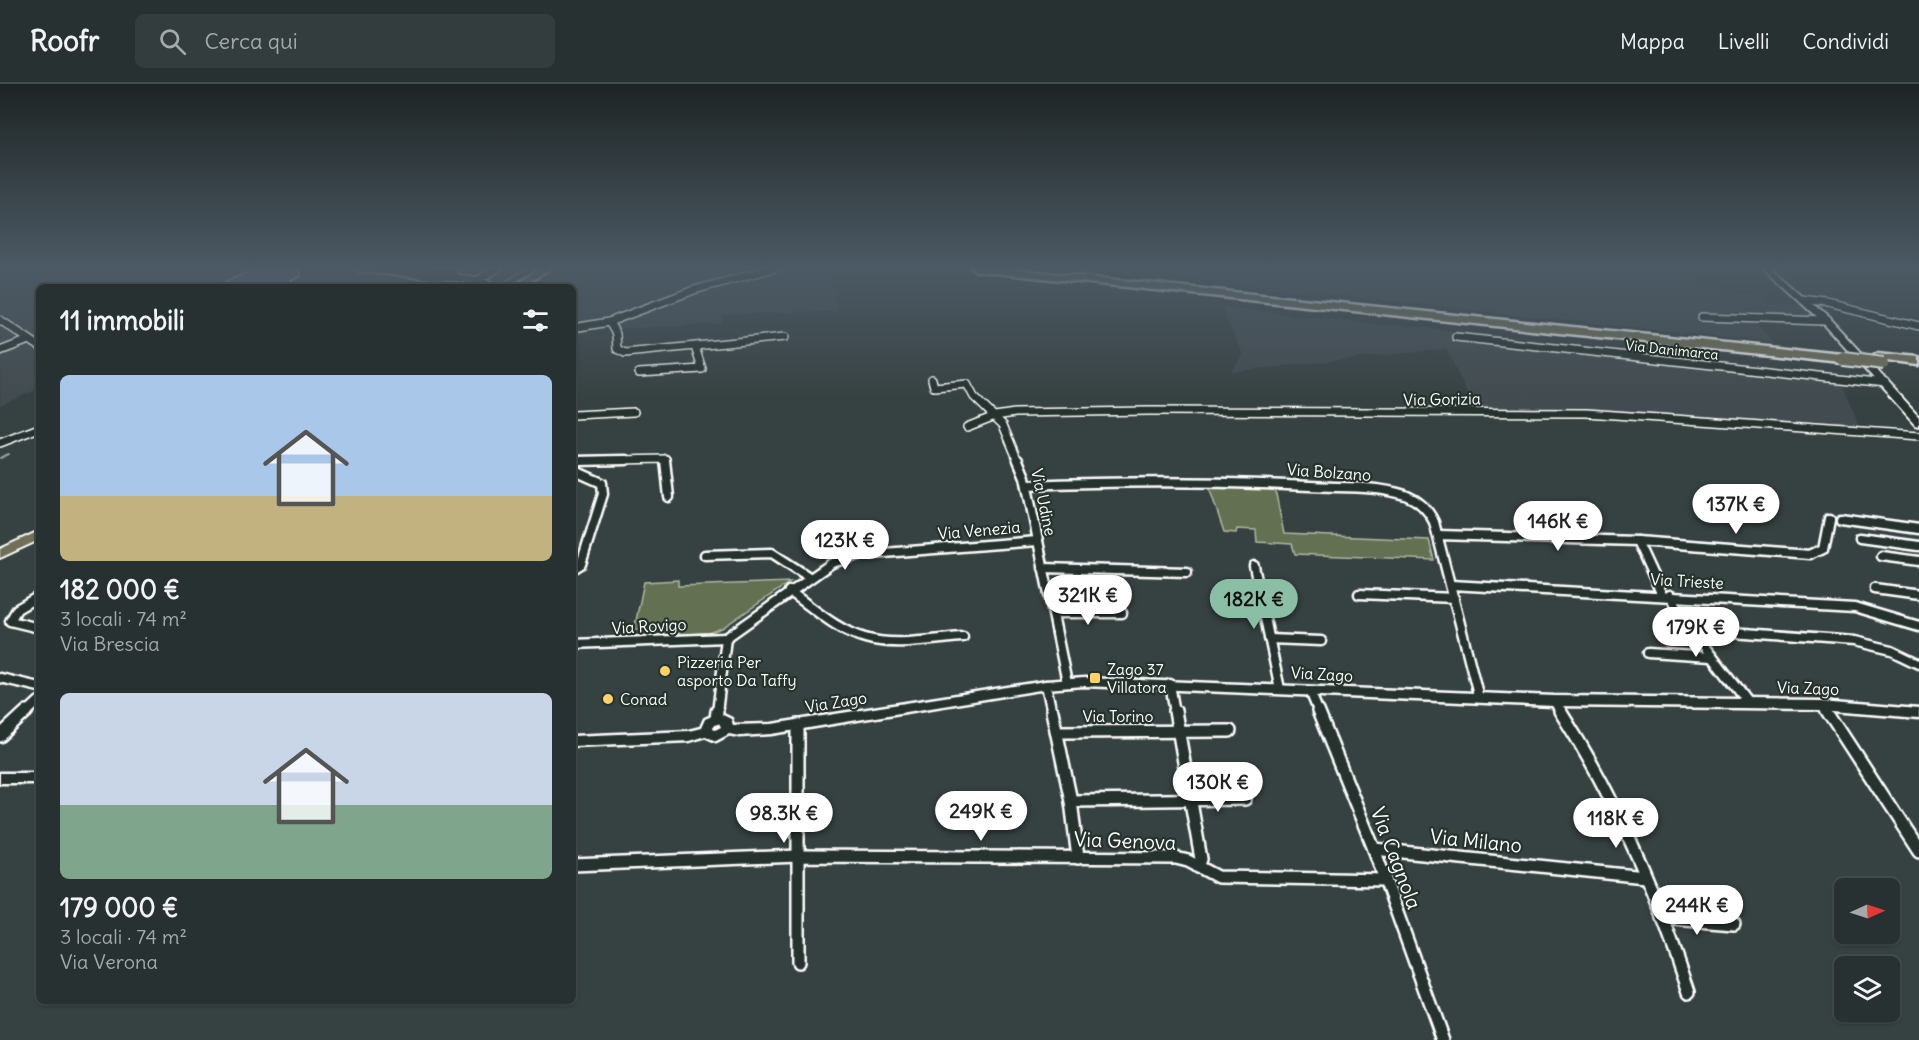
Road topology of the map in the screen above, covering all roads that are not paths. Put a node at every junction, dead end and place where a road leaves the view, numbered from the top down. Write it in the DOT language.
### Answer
graph roads {
  1 [pos="634,313"];
  2 [pos="1414,313"];
  3 [pos="1444,313"];
  4 [pos="1817,313"];
  5 [pos="1866,313"];
  6 [pos="1702,317"];
  7 [pos="0,320"];
  8 [pos="1826,321"];
  9 [pos="609,322"];
  10 [pos="1919,326"];
  11 [pos="576,328"];
  12 [pos="785,337"];
  13 [pos="1456,337"];
  14 [pos="29,340"];
  15 [pos="36,344"];
  16 [pos="695,347"];
  17 [pos="0,351"];
  18 [pos="1840,356"];
  19 [pos="1881,360"];
  20 [pos="1919,361"];
  21 [pos="1919,367"];
  22 [pos="639,373"];
  23 [pos="932,379"];
  24 [pos="1885,384"];
  25 [pos="634,411"];
  26 [pos="576,415"];
  27 [pos="995,416"];
  28 [pos="1919,423"];
  29 [pos="968,427"];
  30 [pos="36,429"];
  31 [pos="1919,436"];
  32 [pos="0,443"];
  33 [pos="576,461"];
  34 [pos="576,471"];
  35 [pos="1027,485"];
  36 [pos="669,497"];
  37 [pos="1829,517"];
  38 [pos="1840,518"];
  39 [pos="36,529"];
  40 [pos="1919,529"];
  41 [pos="1438,535"];
  42 [pos="36,536"];
  43 [pos="1860,538"];
  44 [pos="1037,541"];
  45 [pos="1637,541"];
  46 [pos="0,546"];
  47 [pos="1919,546"];
  48 [pos="0,554"];
  49 [pos="705,555"];
  50 [pos="1881,556"];
  51 [pos="1919,561"];
  52 [pos="1254,566"];
  53 [pos="576,567"];
  54 [pos="1043,568"];
  55 [pos="1187,572"];
  56 [pos="809,578"];
  57 [pos="1451,585"];
  58 [pos="1875,589"];
  59 [pos="789,591"];
  60 [pos="1359,594"];
  61 [pos="1666,595"];
  62 [pos="1919,596"];
  63 [pos="36,598"];
  64 [pos="1454,598"];
  65 [pos="1054,613"];
  66 [pos="1122,613"];
  67 [pos="1919,626"];
  68 [pos="36,627"];
  69 [pos="1691,629"];
  70 [pos="963,637"];
  71 [pos="726,638"];
  72 [pos="1269,639"];
  73 [pos="1321,641"];
  74 [pos="576,644"];
  75 [pos="1648,653"];
  76 [pos="1711,657"];
  77 [pos="1919,663"];
  78 [pos="0,678"];
  79 [pos="1067,683"];
  80 [pos="1170,684"];
  81 [pos="1047,685"];
  82 [pos="36,686"];
  83 [pos="1280,689"];
  84 [pos="1310,691"];
  85 [pos="1479,698"];
  86 [pos="1554,701"];
  87 [pos="1748,703"];
  88 [pos="36,704"];
  89 [pos="1823,704"];
  90 [pos="1919,712"];
  91 [pos="716,718"];
  92 [pos="798,725"];
  93 [pos="728,729"];
  94 [pos="706,731"];
  95 [pos="1178,731"];
  96 [pos="1230,731"];
  97 [pos="1058,732"];
  98 [pos="0,736"];
  99 [pos="576,741"];
  100 [pos="0,778"];
  101 [pos="36,778"];
  102 [pos="1245,799"];
  103 [pos="1190,800"];
  104 [pos="1071,801"];
  105 [pos="1374,849"];
  106 [pos="1919,851"];
  107 [pos="799,855"];
  108 [pos="1078,858"];
  109 [pos="576,866"];
  110 [pos="1198,867"];
  111 [pos="1645,877"];
  112 [pos="1385,880"];
  113 [pos="1662,918"];
  114 [pos="1734,924"];
  115 [pos="798,962"];
  116 [pos="1689,993"];
  117 [pos="1443,1040"];
  1 -- 9 [label="street"];
  2 -- 18 [label="highway"];
  3 -- 18 [label="highway"];
  4 -- 8 [label="main road"];
  5 -- 10 [label="street"];
  6 -- 8 [label="street"];
  7 -- 14 [label="street"];
  8 -- 24 [label="main road"];
  9 -- 11 [label="street"];
  9 -- 16 [label="street"];
  12 -- 16 [label="street"];
  13 -- 24 [label="street, Via Danimarca"];
  14 -- 15 [label="street"];
  14 -- 17 [label="street"];
  16 -- 22 [label="street"];
  18 -- 19 [label="highway, bridge"];
  19 -- 20 [label="highway"];
  19 -- 21 [label="highway"];
  23 -- 27 [label="street, Via Udine"];
  24 -- 28 [label="main road"];
  25 -- 26 [label="street"];
  27 -- 29 [label="street, Via Gorizia"];
  27 -- 31 [label="street, Via Gorizia"];
  27 -- 35 [label="street, Via Udine"];
  30 -- 32 [label="street"];
  33 -- 36 [label="street"];
  34 -- 53 [label="street"];
  35 -- 41 [label="street, Via Bolzano"];
  35 -- 44 [label="street, Via Udine"];
  37 -- 45 [label="street"];
  38 -- 40 [label="street"];
  39 -- 46 [label="main road"];
  41 -- 45 [label="street"];
  41 -- 57 [label="street, Via Bolzano"];
  42 -- 48 [label="main road"];
  43 -- 47 [label="street"];
  44 -- 54 [label="street, Via Udine"];
  44 -- 56 [label="street, Via Venezia"];
  45 -- 61 [label="street"];
  49 -- 56 [label="street"];
  50 -- 51 [label="street"];
  52 -- 72 [label="street"];
  54 -- 55 [label="street"];
  54 -- 65 [label="street, Via Udine"];
  56 -- 59 [label="street, Via Venezia"];
  57 -- 61 [label="street, Via Trieste"];
  57 -- 64 [label="street, Via Bolzano"];
  58 -- 62 [label="street"];
  59 -- 70 [label="street"];
  59 -- 71 [label="street, Via Venezia"];
  60 -- 64 [label="street"];
  61 -- 67 [label="street, Via Trieste"];
  61 -- 69 [label="street"];
  63 -- 68 [label="street"];
  64 -- 85 [label="street, Via Bolzano"];
  65 -- 66 [label="street"];
  65 -- 79 [label="street, Via Udine"];
  69 -- 76 [label="street"];
  69 -- 77 [label="street"];
  71 -- 74 [label="street, Via Rovigo"];
  71 -- 91 [label="street"];
  72 -- 73 [label="street"];
  72 -- 83 [label="street"];
  75 -- 76 [label="street"];
  76 -- 87 [label="street"];
  78 -- 82 [label="street"];
  79 -- 80 [label="street, Via Zago"];
  79 -- 81 [label="street, Via Zago"];
  80 -- 83 [label="street, Via Zago"];
  80 -- 95 [label="street"];
  81 -- 92 [label="street, Via Zago"];
  81 -- 97 [label="street"];
  83 -- 84 [label="street, Via Zago"];
  84 -- 85 [label="street, Via Zago"];
  84 -- 105 [label="street, Via Cagnola"];
  85 -- 86 [label="street, Via Zago"];
  86 -- 87 [label="street, Via Zago"];
  86 -- 111 [label="street"];
  87 -- 89 [label="street, Via Zago"];
  88 -- 98 [label="street"];
  89 -- 90 [label="street, Via Zago"];
  89 -- 106 [label="street"];
  91 -- 93 [label="street"];
  91 -- 94 [label="street"];
  92 -- 93 [label="street, Via Zago"];
  92 -- 107 [label="street"];
  93 -- 94 [label="street, Via Zago"];
  94 -- 99 [label="street, Via Zago"];
  95 -- 96 [label="street, Via Torino"];
  95 -- 97 [label="street, Via Torino"];
  95 -- 103 [label="street"];
  97 -- 104 [label="street"];
  100 -- 101 [label="street"];
  102 -- 103 [label="street"];
  103 -- 104 [label="street"];
  103 -- 110 [label="street"];
  104 -- 108 [label="street"];
  105 -- 111 [label="street, Via Milano"];
  105 -- 112 [label="street, Via Cagnola"];
  107 -- 108 [label="street, Via Genova"];
  107 -- 109 [label="street, Via Genova"];
  107 -- 115 [label="street"];
  108 -- 110 [label="street, Via Genova"];
  110 -- 112 [label="street, Via Genova"];
  111 -- 113 [label="street"];
  112 -- 117 [label="street, Via Cagnola"];
  113 -- 114 [label="street"];
  113 -- 116 [label="street"];
}
